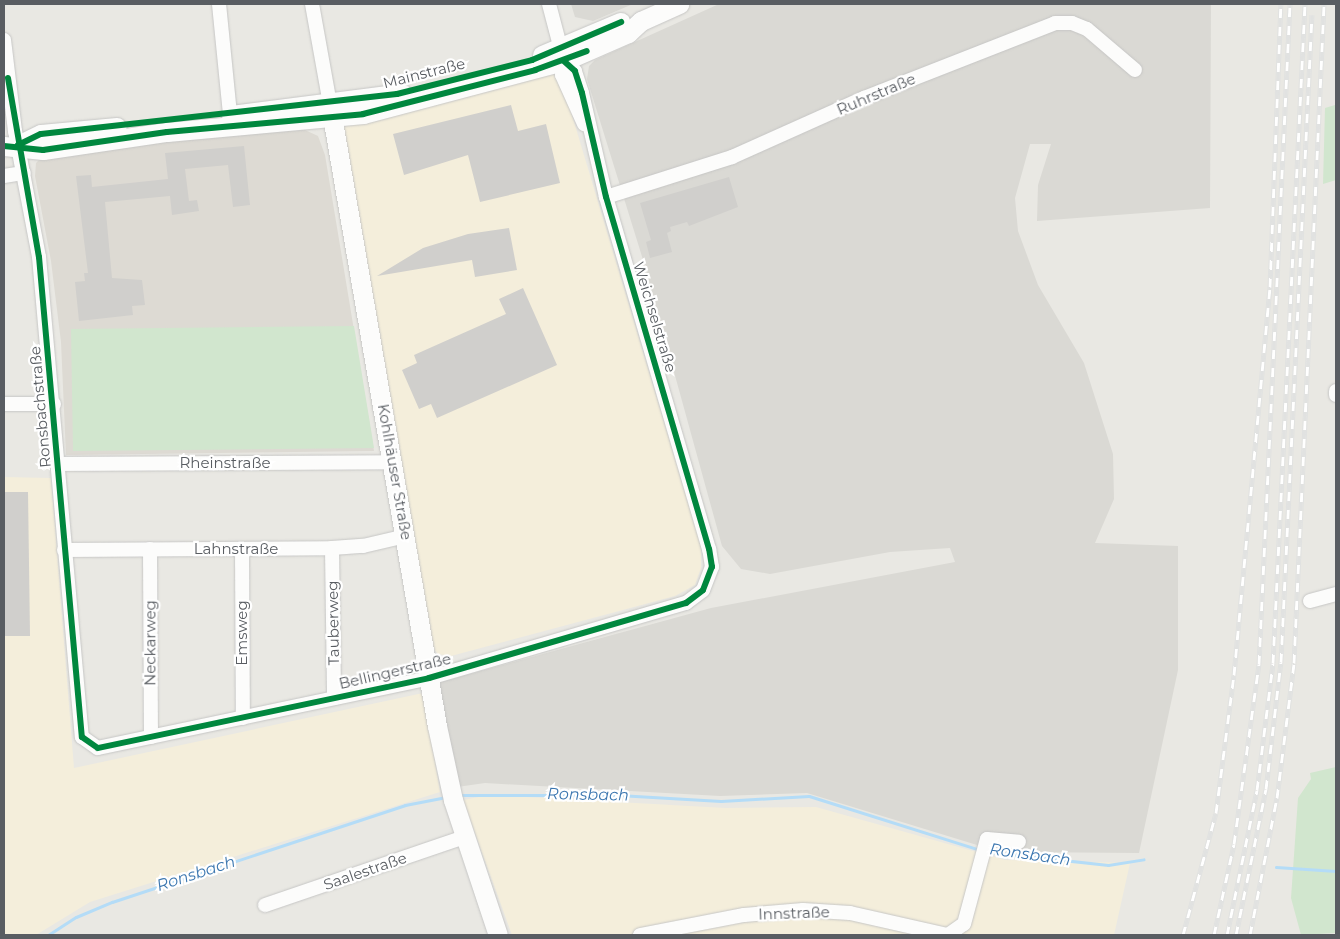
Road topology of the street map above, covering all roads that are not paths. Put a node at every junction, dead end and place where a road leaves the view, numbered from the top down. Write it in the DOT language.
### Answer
graph roads {
  1 [pos="219,4"];
  2 [pos="312,4"];
  3 [pos="549,4"];
  4 [pos="679,4"];
  5 [pos="4,40"];
  6 [pos="563,54"];
  7 [pos="1135,70"];
  8 [pos="331,112"];
  9 [pos="231,122"];
  10 [pos="11,146"];
  11 [pos="24,173"];
  12 [pos="4,176"];
  13 [pos="606,197"];
  14 [pos="4,404"];
  15 [pos="54,404"];
  16 [pos="393,462"];
  17 [pos="57,464"];
  18 [pos="406,536"];
  19 [pos="332,548"];
  20 [pos="150,549"];
  21 [pos="242,549"];
  22 [pos="64,550"];
  23 [pos="707,585"];
  24 [pos="1336,594"];
  25 [pos="1310,601"];
  26 [pos="429,678"];
  27 [pos="334,698"];
  28 [pos="243,718"];
  29 [pos="82,737"];
  30 [pos="151,737"];
  31 [pos="465,837"];
  32 [pos="1019,842"];
  33 [pos="265,905"];
  34 [pos="700,922"];
  35 [pos="498,935"];
  36 [pos="640,935"];
  37 [pos="705,935"];
  38 [pos="948,935"];
  1 -- 9 [label="street"];
  2 -- 8 [label="street, Kohlhäuser Straße"];
  3 -- 6 [label="street, Weichselstraße"];
  4 -- 6 [label="street, Mainstraße"];
  5 -- 10 [label="street, Ronsbachstraße"];
  6 -- 8 [label="street, Mainstraße"];
  6 -- 13 [label="street, Weichselstraße"];
  7 -- 13 [label="street, Ruhrstraße"];
  8 -- 9 [label="street, Mainstraße"];
  8 -- 16 [label="street, Kohlhäuser Straße"];
  9 -- 10 [label="street, Mainstraße"];
  10 -- 11 [label="street, Ronsbachstraße"];
  11 -- 12 [label="street"];
  11 -- 15 [label="street, Ronsbachstraße"];
  13 -- 23 [label="street, Weichselstraße"];
  14 -- 15 [label="street"];
  15 -- 17 [label="street, Ronsbachstraße"];
  16 -- 17 [label="street, Rheinstraße"];
  16 -- 18 [label="street, Kohlhäuser Straße"];
  17 -- 22 [label="street, Ronsbachstraße"];
  18 -- 19 [label="street, Lahnstraße"];
  18 -- 26 [label="street, Kohlhäuser Straße"];
  19 -- 21 [label="street, Lahnstraße"];
  19 -- 27 [label="street, Tauberweg"];
  20 -- 21 [label="street, Lahnstraße"];
  20 -- 22 [label="street, Lahnstraße"];
  20 -- 30 [label="street, Neckarweg"];
  21 -- 28 [label="street, Emsweg"];
  22 -- 29 [label="street, Ronsbachstraße"];
  23 -- 26 [label="street, Bellingerstraße"];
  24 -- 25 [label="street"];
  26 -- 27 [label="street, Bellingerstraße"];
  26 -- 31 [label="street, Kohlhäuser Straße"];
  27 -- 28 [label="street, Bellingerstraße"];
  28 -- 30 [label="street, Bellingerstraße"];
  29 -- 30 [label="street, Bellingerstraße"];
  31 -- 33 [label="street, Saalestraße"];
  31 -- 35 [label="street, Kohlhäuser Straße"];
  32 -- 38 [label="street, Innstraße"];
  34 -- 36 [label="street, Innstraße"];
  34 -- 37 [label="street"];
  34 -- 38 [label="street, Innstraße"];
}
